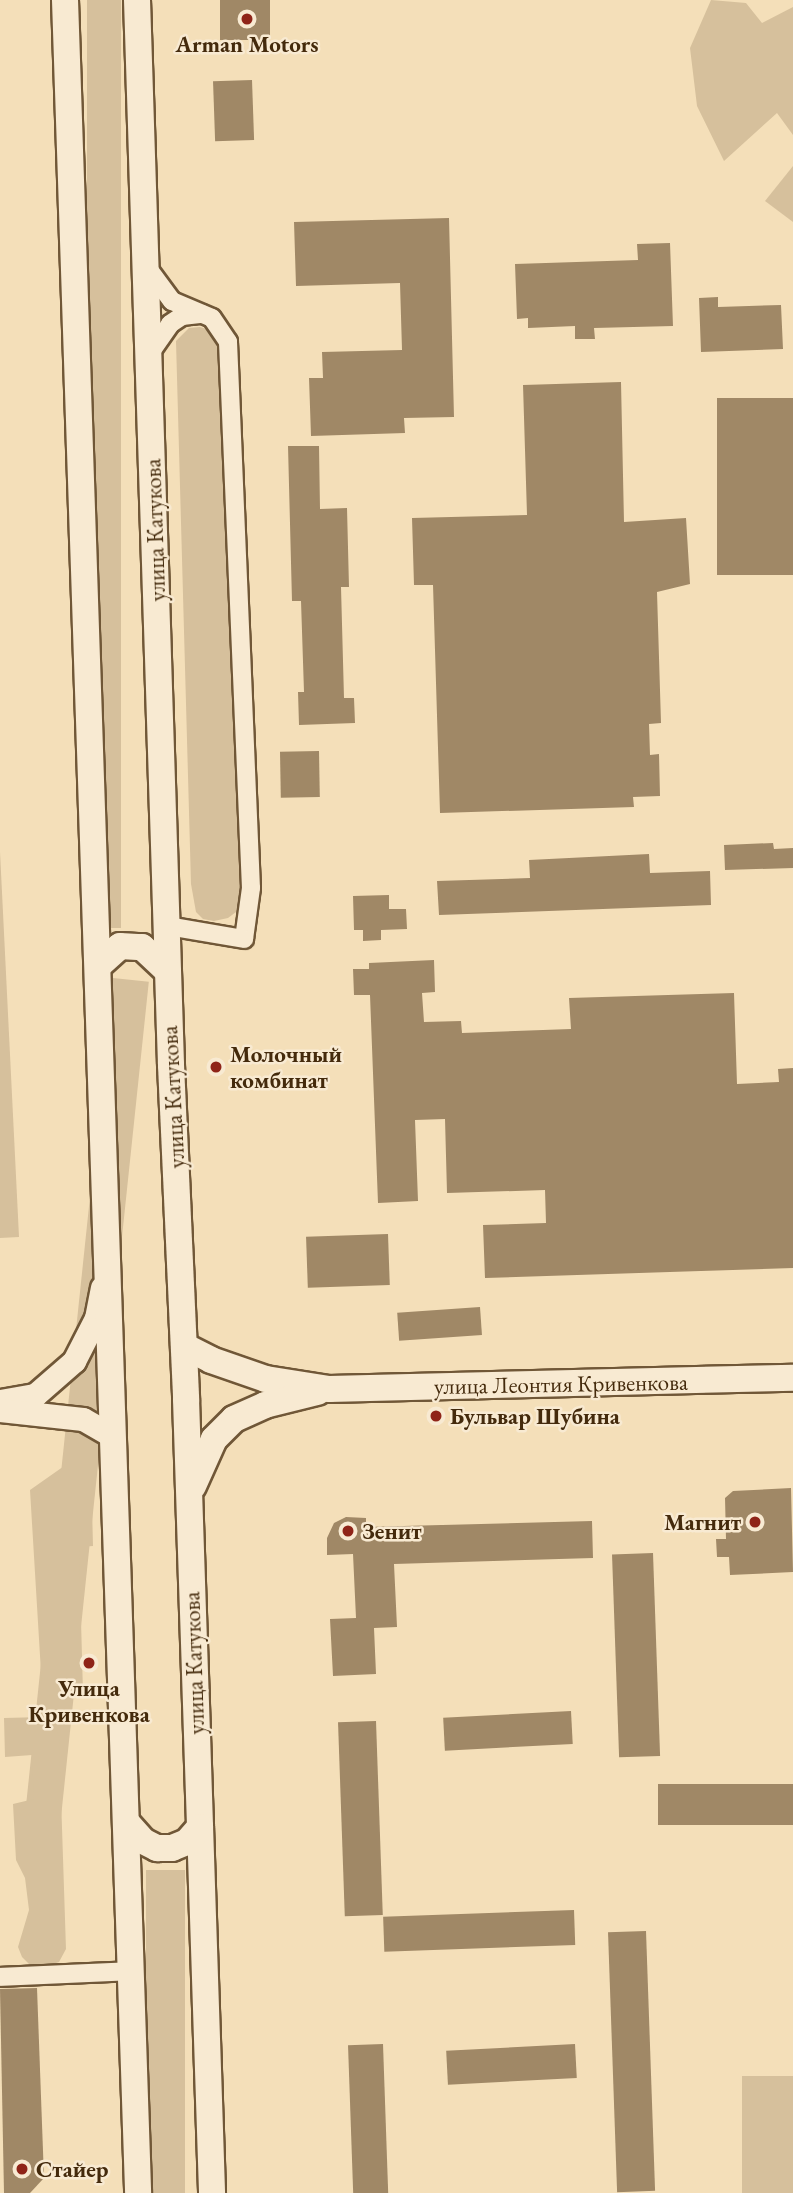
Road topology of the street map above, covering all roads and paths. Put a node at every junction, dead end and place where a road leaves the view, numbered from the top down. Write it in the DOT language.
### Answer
graph roads {
  1 [pos="65,0"];
  2 [pos="137,0"];
  3 [pos="146,266"];
  4 [pos="212,318"];
  5 [pos="149,354"];
  6 [pos="167,926"];
  7 [pos="99,965"];
  8 [pos="168,971"];
  9 [pos="108,1258"];
  10 [pos="184,1346"];
  11 [pos="793,1378"];
  12 [pos="329,1389"];
  13 [pos="0,1401"];
  14 [pos="0,1410"];
  15 [pos="113,1436"];
  16 [pos="189,1496"];
  17 [pos="127,1823"];
  18 [pos="200,1827"];
  19 [pos="131,1971"];
  20 [pos="0,1977"];
  21 [pos="138,2193"];
  22 [pos="212,2193"];
  1 -- 7 [label="main road"];
  2 -- 3 [label="main road, улица Катукова"];
  3 -- 4 [label="street"];
  3 -- 5 [label="main road, улица Катукова"];
  4 -- 5 [label="street"];
  4 -- 6 [label="street"];
  5 -- 6 [label="main road, улица Катукова"];
  6 -- 8 [label="main road, улица Катукова"];
  7 -- 8 [label="main road"];
  7 -- 9 [label="main road"];
  8 -- 10 [label="main road, улица Катукова"];
  9 -- 13 [label="street"];
  9 -- 15 [label="main road"];
  10 -- 12 [label="main road"];
  10 -- 16 [label="main road, улица Катукова"];
  11 -- 12 [label="main road, улица Леонтия Кривенкова"];
  12 -- 16 [label="main road"];
  14 -- 15 [label="street"];
  15 -- 17 [label="main road"];
  16 -- 18 [label="main road, улица Катукова"];
  17 -- 18 [label="main road"];
  17 -- 19 [label="main road"];
  18 -- 22 [label="main road, улица Катукова"];
  19 -- 20 [label="street"];
  19 -- 21 [label="main road"];
}
